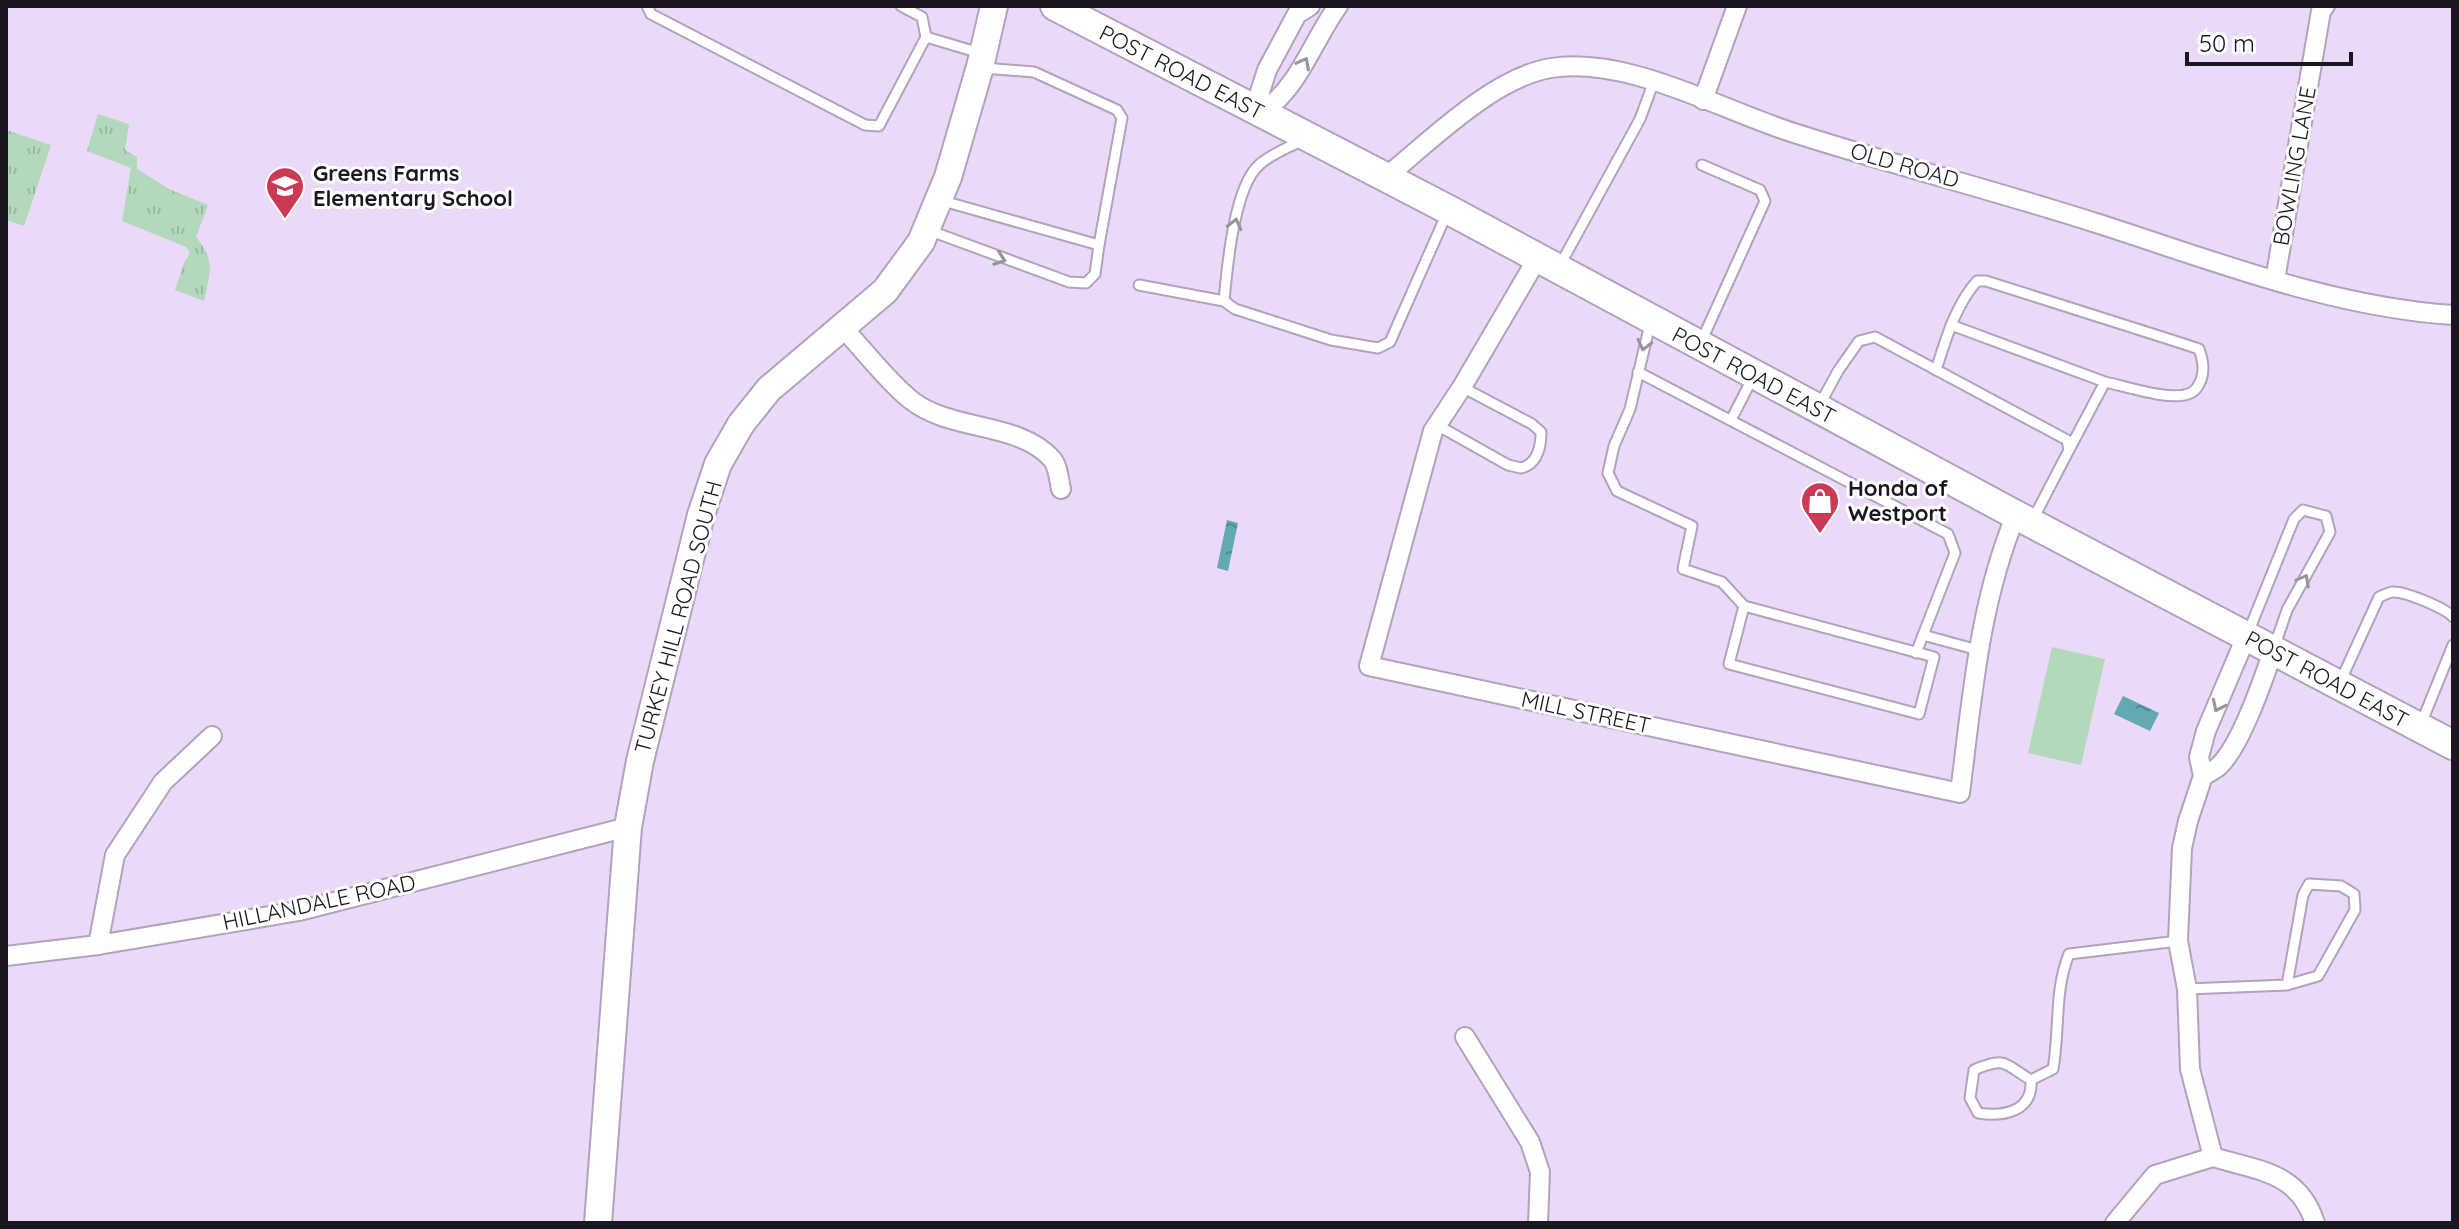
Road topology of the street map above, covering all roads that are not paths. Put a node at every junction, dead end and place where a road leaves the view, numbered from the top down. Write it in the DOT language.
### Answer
graph roads {
  1 [pos="647,6"];
  2 [pos="901,6"];
  3 [pos="994,6"];
  4 [pos="1055,6"];
  5 [pos="1310,6"];
  6 [pos="1338,6"];
  7 [pos="1737,6"];
  8 [pos="2325,6"];
  9 [pos="926,37"];
  10 [pos="982,60"];
  11 [pos="1654,81"];
  12 [pos="1703,100"];
  13 [pos="1261,113"];
  14 [pos="1308,137"];
  15 [pos="1702,165"];
  16 [pos="1386,177"];
  17 [pos="940,200"];
  18 [pos="1449,210"];
  19 [pos="928,230"];
  20 [pos="1099,245"];
  21 [pos="1548,264"];
  22 [pos="2275,280"];
  23 [pos="1139,285"];
  24 [pos="1224,301"];
  25 [pos="2453,315"];
  26 [pos="1651,319"];
  27 [pos="1951,325"];
  28 [pos="843,328"];
  29 [pos="1699,345"];
  30 [pos="1936,370"];
  31 [pos="1638,372"];
  32 [pos="1755,374"];
  33 [pos="2105,382"];
  34 [pos="1462,387"];
  35 [pos="1818,409"];
  36 [pos="1731,420"];
  37 [pos="1437,425"];
  38 [pos="2069,450"];
  39 [pos="1061,489"];
  40 [pos="2023,519"];
  41 [pos="1744,606"];
  42 [pos="2453,617"];
  43 [pos="1923,635"];
  44 [pos="2246,637"];
  45 [pos="2453,645"];
  46 [pos="1978,650"];
  47 [pos="2273,651"];
  48 [pos="1916,653"];
  49 [pos="2338,685"];
  50 [pos="2419,728"];
  51 [pos="212,736"];
  52 [pos="2453,745"];
  53 [pos="2203,776"];
  54 [pos="628,827"];
  55 [pos="2178,941"];
  56 [pos="98,945"];
  57 [pos="6,956"];
  58 [pos="2287,985"];
  59 [pos="2187,989"];
  60 [pos="1465,1037"];
  61 [pos="2031,1080"];
  62 [pos="2213,1157"];
  63 [pos="598,1223"];
  64 [pos="1538,1223"];
  65 [pos="2115,1223"];
  66 [pos="2315,1223"];
  1 -- 9 [label="lane"];
  2 -- 9 [label="lane"];
  3 -- 10 [label="street, TURKEY HILL ROAD SOUTH"];
  4 -- 13 [label="main road, POST ROAD EAST"];
  5 -- 13 [label="street"];
  13 -- 6 [label="street, one-way"];
  7 -- 12 [label="street"];
  8 -- 22 [label="street, BOWLING LANE"];
  9 -- 10 [label="lane"];
  10 -- 17 [label="street, TURKEY HILL ROAD SOUTH"];
  10 -- 20 [label="lane"];
  11 -- 12 [label="street, OLD ROAD"];
  11 -- 16 [label="street, OLD ROAD"];
  11 -- 21 [label="lane"];
  12 -- 22 [label="street, OLD ROAD"];
  13 -- 14 [label="main road, POST ROAD EAST"];
  14 -- 16 [label="main road, POST ROAD EAST"];
  24 -- 14 [label="lane, one-way"];
  15 -- 29 [label="lane"];
  16 -- 18 [label="main road, POST ROAD EAST"];
  17 -- 19 [label="street, TURKEY HILL ROAD SOUTH"];
  17 -- 20 [label="lane"];
  18 -- 21 [label="main road, POST ROAD EAST"];
  18 -- 24 [label="lane"];
  19 -- 20 [label="lane, one-way"];
  19 -- 28 [label="street, TURKEY HILL ROAD SOUTH"];
  21 -- 26 [label="main road, POST ROAD EAST"];
  21 -- 34 [label="street, MILL STREET"];
  22 -- 25 [label="street, OLD ROAD"];
  23 -- 24 [label="lane"];
  26 -- 29 [label="main road, POST ROAD EAST"];
  26 -- 31 [label="lane, one-way"];
  27 -- 30 [label="lane"];
  27 -- 33 [label="lane"];
  27 -- 33 [label="lane"];
  28 -- 39 [label="street"];
  28 -- 54 [label="street, TURKEY HILL ROAD SOUTH"];
  29 -- 32 [label="main road, POST ROAD EAST"];
  30 -- 35 [label="lane"];
  30 -- 38 [label="lane"];
  31 -- 36 [label="lane"];
  31 -- 41 [label="lane"];
  32 -- 35 [label="main road, POST ROAD EAST"];
  32 -- 36 [label="lane"];
  33 -- 38 [label="lane"];
  34 -- 37 [label="street, MILL STREET"];
  34 -- 37 [label="lane"];
  35 -- 40 [label="main road, POST ROAD EAST"];
  36 -- 43 [label="lane"];
  37 -- 46 [label="street, MILL STREET"];
  38 -- 40 [label="lane"];
  40 -- 44 [label="main road, POST ROAD EAST"];
  40 -- 46 [label="street, MILL STREET"];
  41 -- 48 [label="lane"];
  41 -- 48 [label="lane"];
  42 -- 49 [label="lane"];
  43 -- 46 [label="lane"];
  43 -- 48 [label="lane"];
  44 -- 47 [label="main road, POST ROAD EAST"];
  47 -- 44 [label="lane, one-way"];
  44 -- 53 [label="street, one-way"];
  45 -- 50 [label="lane"];
  47 -- 49 [label="main road, POST ROAD EAST"];
  47 -- 53 [label="street"];
  49 -- 50 [label="main road, POST ROAD EAST"];
  50 -- 52 [label="main road, POST ROAD EAST"];
  51 -- 56 [label="street"];
  53 -- 55 [label="street"];
  54 -- 56 [label="street, HILLANDALE ROAD"];
  54 -- 63 [label="street, TURKEY HILL ROAD SOUTH"];
  55 -- 59 [label="street"];
  55 -- 61 [label="lane"];
  56 -- 57 [label="street, HILLANDALE ROAD"];
  58 -- 58 [label="lane"];
  58 -- 59 [label="lane"];
  59 -- 62 [label="street"];
  60 -- 64 [label="street"];
  61 -- 61 [label="lane"];
  62 -- 65 [label="street"];
  62 -- 66 [label="street"];
}
